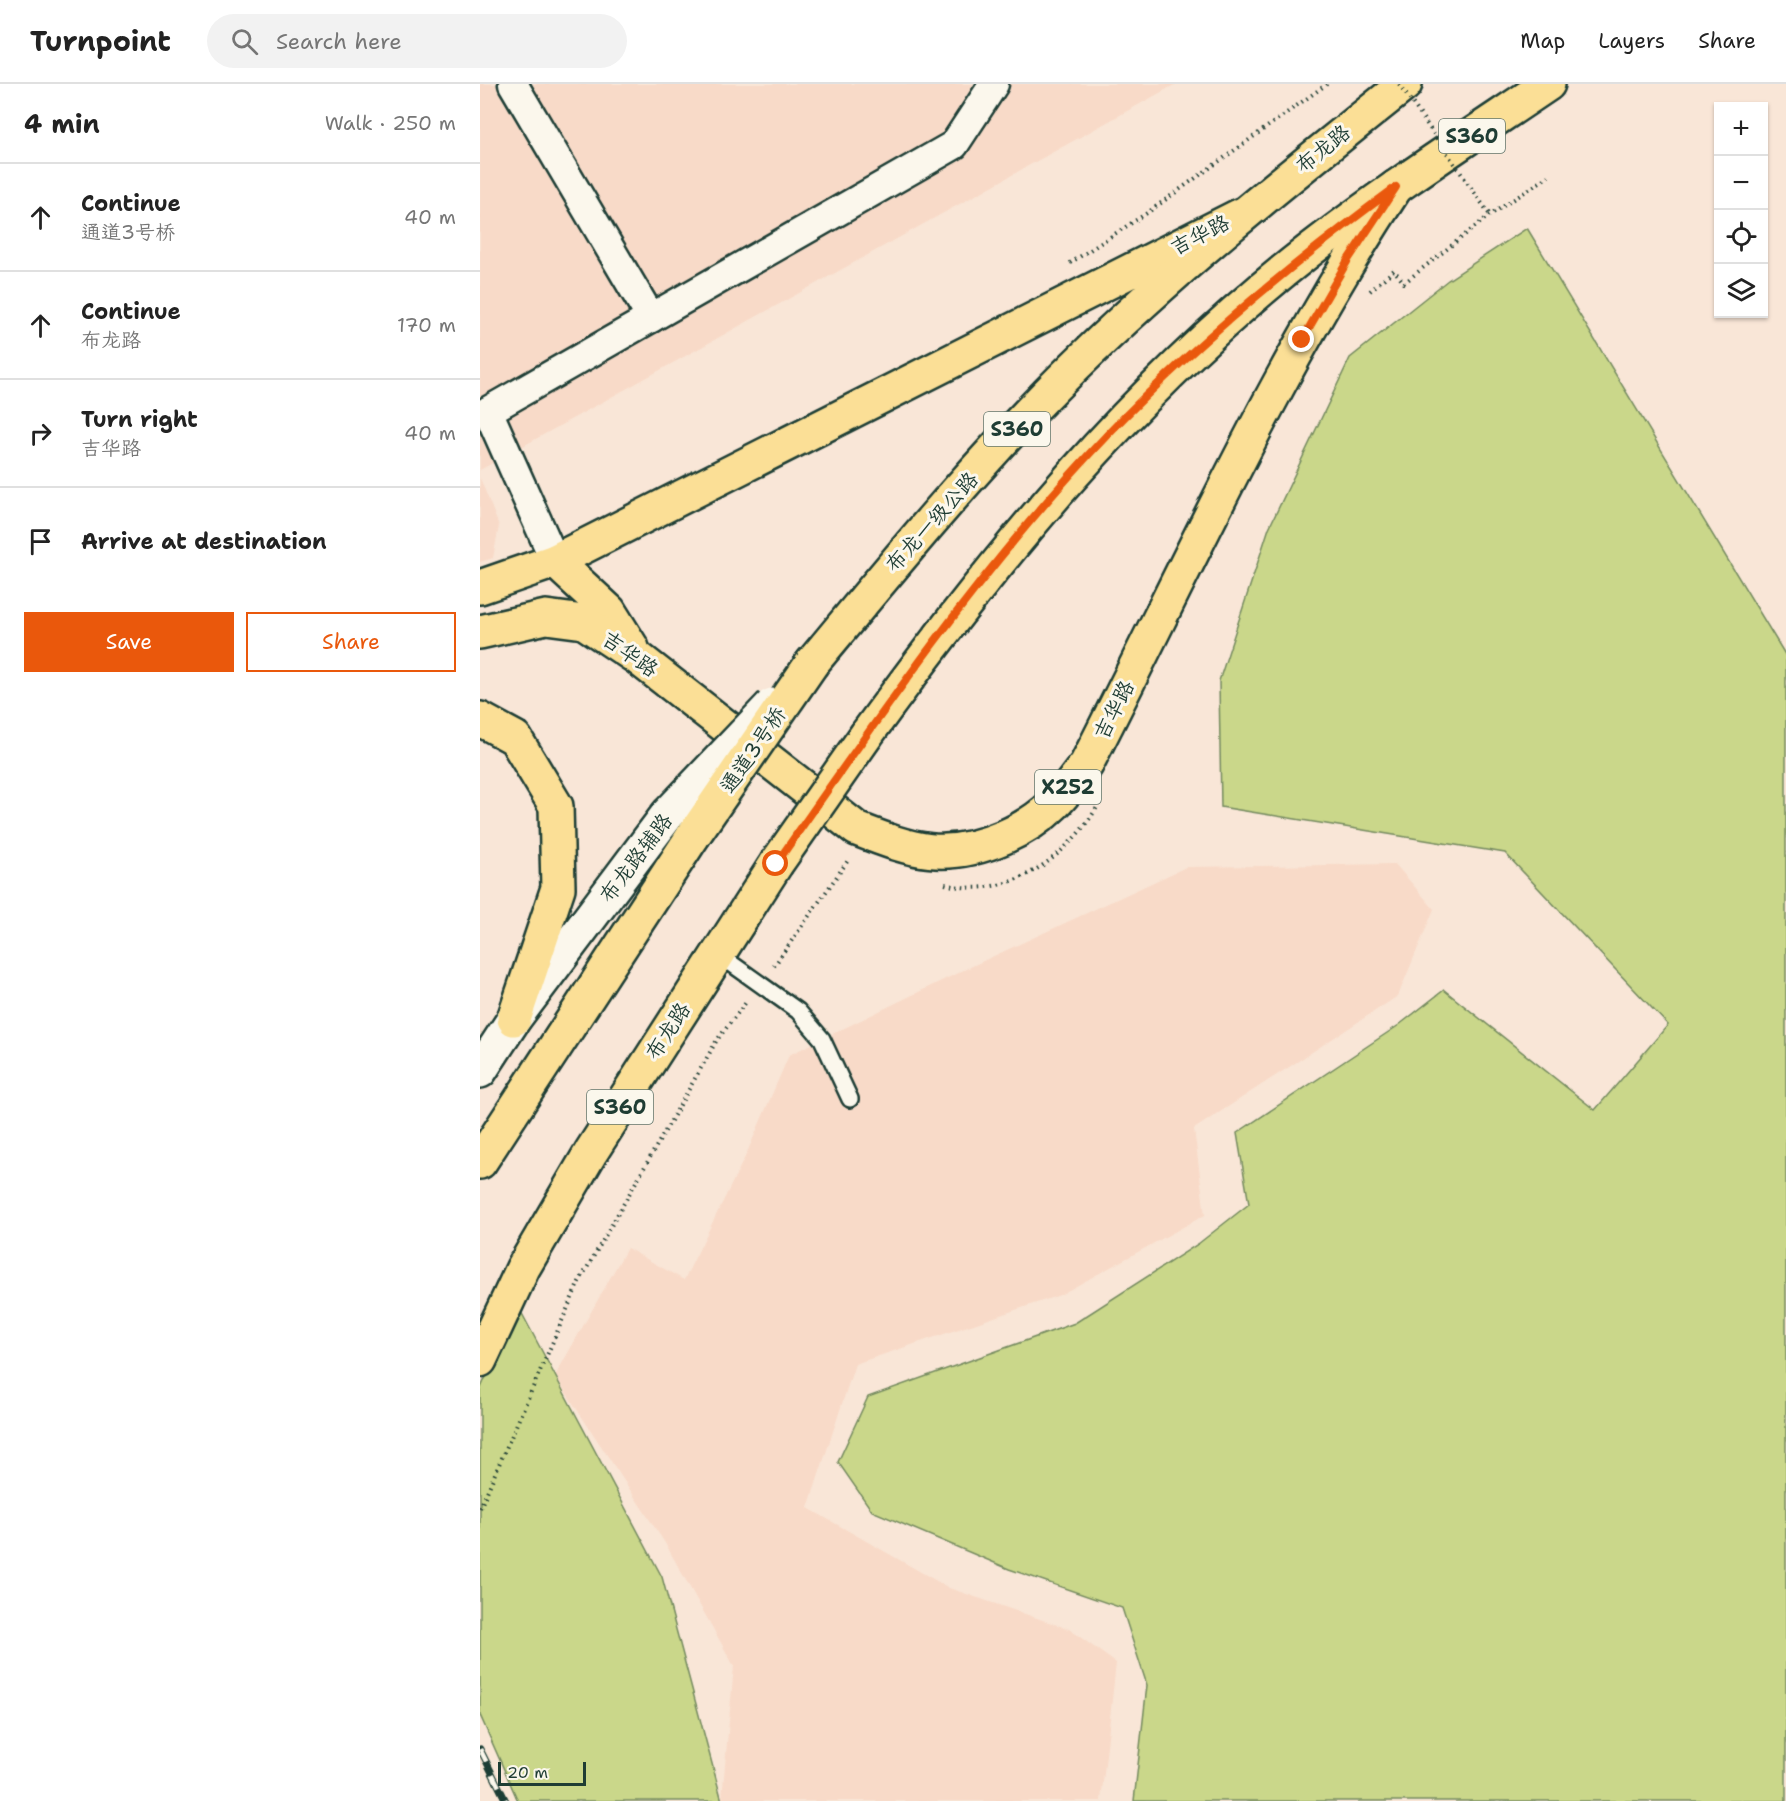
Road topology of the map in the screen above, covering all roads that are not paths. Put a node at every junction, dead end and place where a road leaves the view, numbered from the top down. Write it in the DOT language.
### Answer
graph roads {
  1 [pos="513,84"];
  2 [pos="994,84"];
  3 [pos="1405,84"];
  4 [pos="1548,84"];
  5 [pos="1396,187"];
  6 [pos="1241,215"];
  7 [pos="651,318"];
  8 [pos="555,561"];
  9 [pos="480,587"];
  10 [pos="480,632"];
  11 [pos="638,658"];
  12 [pos="812,663"];
  13 [pos="480,719"];
  14 [pos="718,954"];
  15 [pos="514,1019"];
  16 [pos="480,1071"];
  17 [pos="850,1098"];
  18 [pos="480,1162"];
  19 [pos="480,1360"];
  1 -- 7 [label="street"];
  2 -- 7 [label="street"];
  3 -- 6 [label="main road, 布龙路 / S360"];
  4 -- 5 [label="main road, S360"];
  5 -- 11 [label="main road, 吉华路 / X252"];
  5 -- 14 [label="main road, 布龙路 / S360, bridge"];
  6 -- 8 [label="main road, 吉华路"];
  6 -- 12 [label="main road, 布龙一级公路 / S360"];
  7 -- 8 [label="street"];
  8 -- 9 [label="main road, 吉华路"];
  8 -- 11 [label="main road"];
  10 -- 11 [label="main road, 吉华路 / X252"];
  12 -- 15 [label="main road, 布龙路辅路, bridge"];
  12 -- 18 [label="main road, 通道3号桥 / S360, bridge"];
  13 -- 15 [label="main road"];
  14 -- 17 [label="lane"];
  14 -- 19 [label="main road, 布龙路 / S360"];
  15 -- 16 [label="main road, 布龙路辅路"];
}
